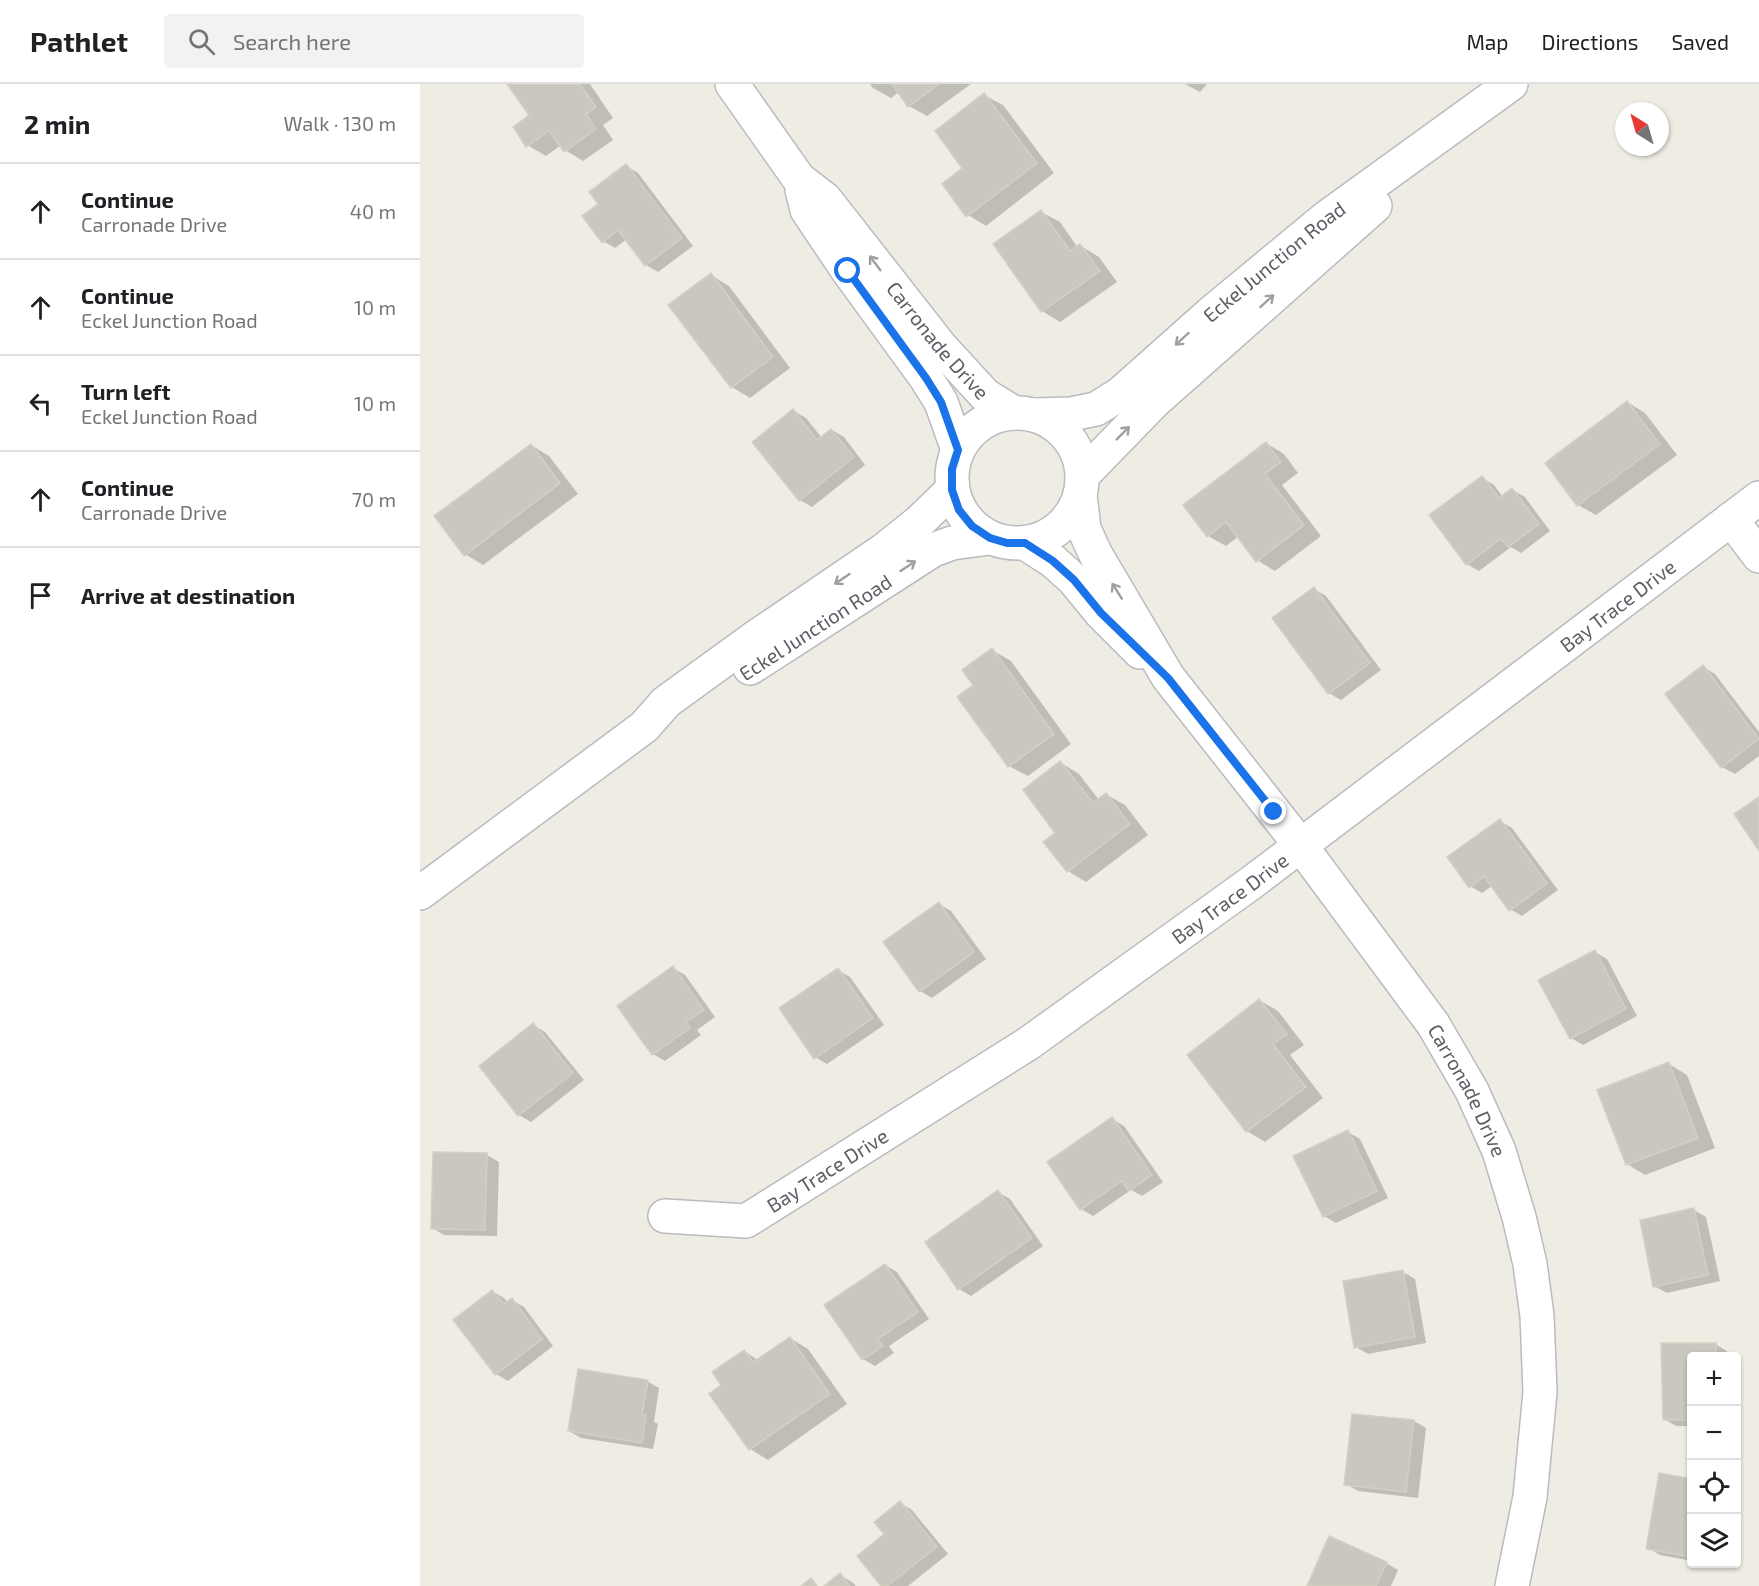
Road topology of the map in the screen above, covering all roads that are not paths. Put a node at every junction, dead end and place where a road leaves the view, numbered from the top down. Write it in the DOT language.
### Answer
graph roads {
  1 [pos="732,84"];
  2 [pos="1511,84"];
  3 [pos="799,179"];
  4 [pos="1024,414"];
  5 [pos="958,450"];
  6 [pos="1081,485"];
  7 [pos="952,490"];
  8 [pos="1759,498"];
  9 [pos="1731,519"];
  10 [pos="990,538"];
  11 [pos="1025,543"];
  12 [pos="1759,556"];
  13 [pos="1168,678"];
  14 [pos="644,727"];
  15 [pos="1301,846"];
  16 [pos="420,893"];
  17 [pos="665,1216"];
  18 [pos="1512,1586"];
  1 -- 3 [label="street, Carronade Drive"];
  2 -- 4 [label="street, Eckel Junction Road, one-way"];
  6 -- 2 [label="street, Eckel Junction Road, one-way"];
  4 -- 3 [label="street, Carronade Drive, one-way"];
  3 -- 5 [label="street, Carronade Drive"];
  4 -- 5 [label="street, Eckel Junction Road"];
  4 -- 6 [label="street"];
  5 -- 7 [label="street, Eckel Junction Road"];
  6 -- 11 [label="street, Eckel Junction Road"];
  13 -- 6 [label="street, Carronade Drive, one-way"];
  7 -- 10 [label="street, Eckel Junction Road"];
  7 -- 14 [label="street, Eckel Junction Road, one-way"];
  8 -- 9 [label="street, Bay Trace Drive"];
  9 -- 12 [label="street"];
  9 -- 15 [label="street, Bay Trace Drive"];
  10 -- 11 [label="street, Eckel Junction Road"];
  14 -- 10 [label="street, Eckel Junction Road, one-way"];
  11 -- 13 [label="street, Carronade Drive"];
  13 -- 15 [label="street, Carronade Drive"];
  14 -- 16 [label="street, Eckel Junction Road"];
  15 -- 17 [label="street, Bay Trace Drive"];
  15 -- 18 [label="street, Carronade Drive"];
}
